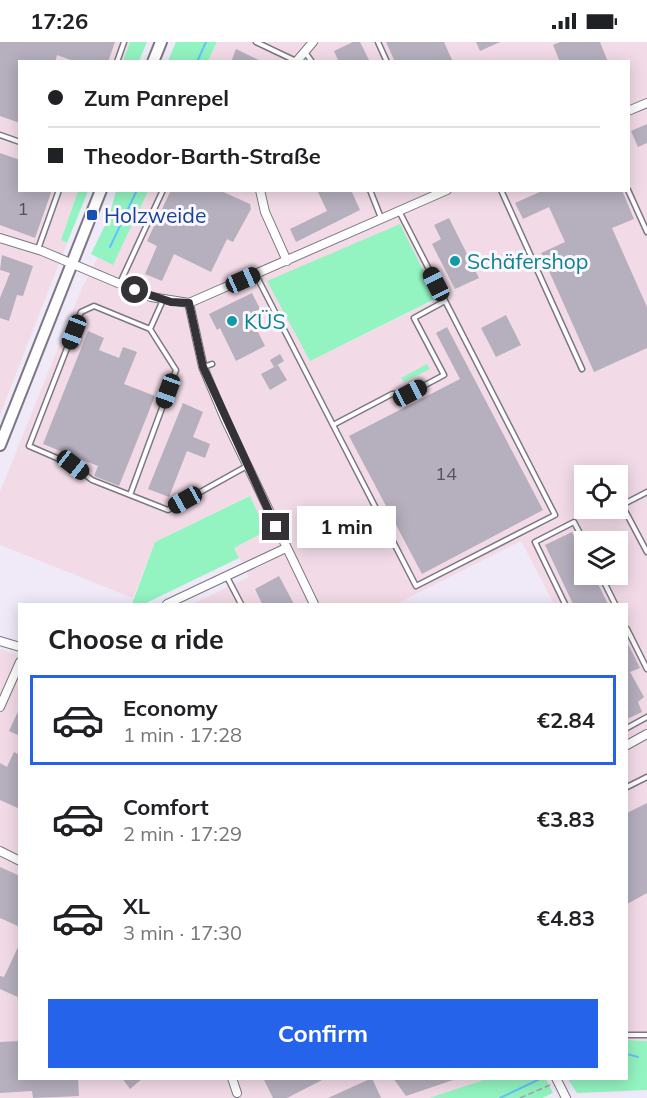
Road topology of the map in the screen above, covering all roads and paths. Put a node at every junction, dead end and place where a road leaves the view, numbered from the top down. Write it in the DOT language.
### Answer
graph roads {
  1 [pos="124,42"];
  2 [pos="160,42"];
  3 [pos="256,42"];
  4 [pos="313,42"];
  5 [pos="378,42"];
  6 [pos="304,51"];
  7 [pos="118,60"];
  8 [pos="154,60"];
  9 [pos="294,60"];
  10 [pos="297,60"];
  11 [pos="311,60"];
  12 [pos="386,60"];
  13 [pos="647,103"];
  14 [pos="630,110"];
  15 [pos="0,135"];
  16 [pos="18,141"];
  17 [pos="58,192"];
  18 [pos="100,192"];
  19 [pos="162,192"];
  20 [pos="260,192"];
  21 [pos="371,192"];
  22 [pos="443,192"];
  23 [pos="502,192"];
  24 [pos="629,192"];
  25 [pos="399,212"];
  26 [pos="381,219"];
  27 [pos="647,232"];
  28 [pos="0,238"];
  29 [pos="38,249"];
  30 [pos="287,261"];
  31 [pos="73,263"];
  32 [pos="256,275"];
  33 [pos="120,283"];
  34 [pos="163,300"];
  35 [pos="445,302"];
  36 [pos="189,303"];
  37 [pos="150,329"];
  38 [pos="212,363"];
  39 [pos="203,367"];
  40 [pos="582,369"];
  41 [pos="333,425"];
  42 [pos="4,426"];
  43 [pos="0,445"];
  44 [pos="247,466"];
  45 [pos="647,493"];
  46 [pos="130,495"];
  47 [pos="579,531"];
  48 [pos="286,548"];
  49 [pos="647,552"];
  50 [pos="227,576"];
  51 [pos="606,585"];
  52 [pos="169,603"];
  53 [pos="240,603"];
  54 [pos="314,603"];
  55 [pos="565,603"];
  56 [pos="614,603"];
  57 [pos="628,631"];
  58 [pos="0,641"];
  59 [pos="18,646"];
  60 [pos="18,666"];
  61 [pos="647,669"];
  62 [pos="0,707"];
  63 [pos="647,717"];
  64 [pos="628,727"];
  65 [pos="647,734"];
  66 [pos="628,744"];
  67 [pos="647,777"];
  68 [pos="628,786"];
  69 [pos="0,852"];
  70 [pos="18,860"];
  71 [pos="628,1035"];
  72 [pos="647,1035"];
  73 [pos="233,1080"];
  74 [pos="557,1080"];
  75 [pos="237,1093"];
  76 [pos="520,1098"];
  77 [pos="566,1098"];
  1 -- 7 [label="lane"];
  2 -- 8 [label="main road"];
  3 -- 9 [label="lane"];
  4 -- 6 [label="street"];
  5 -- 12 [label="lane"];
  6 -- 10 [label="street"];
  6 -- 11 [label="lane"];
  13 -- 14 [label="street"];
  15 -- 16 [label="lane"];
  17 -- 29 [label="lane"];
  18 -- 31 [label="main road"];
  19 -- 33 [label="lane"];
  20 -- 30 [label="street"];
  21 -- 26 [label="lane"];
  22 -- 25 [label="street"];
  23 -- 40 [label="lane"];
  24 -- 27 [label="lane"];
  25 -- 26 [label="street"];
  25 -- 35 [label="lane"];
  26 -- 30 [label="street"];
  28 -- 29 [label="street"];
  29 -- 31 [label="street"];
  30 -- 32 [label="street"];
  31 -- 33 [label="street"];
  31 -- 42 [label="main road"];
  32 -- 36 [label="street"];
  32 -- 41 [label="lane"];
  33 -- 34 [label="street"];
  34 -- 36 [label="street"];
  34 -- 37 [label="lane"];
  35 -- 41 [label="lane"];
  35 -- 41 [label="lane"];
  36 -- 39 [label="street"];
  37 -- 46 [label="lane"];
  37 -- 46 [label="lane"];
  38 -- 39 [label="lane"];
  39 -- 44 [label="street"];
  42 -- 43 [label="main road"];
  44 -- 46 [label="lane"];
  44 -- 48 [label="street"];
  45 -- 49 [label="lane"];
  47 -- 55 [label="lane"];
  48 -- 50 [label="street"];
  48 -- 54 [label="street"];
  50 -- 52 [label="street"];
  50 -- 53 [label="lane"];
  51 -- 56 [label="lane"];
  57 -- 61 [label="lane"];
  58 -- 59 [label="street"];
  60 -- 62 [label="street"];
  63 -- 64 [label="lane"];
  65 -- 66 [label="street"];
  67 -- 68 [label="lane"];
  69 -- 70 [label="street"];
  71 -- 72 [label="lane"];
  73 -- 75 [label="street"];
  74 -- 76 [label="path"];
  74 -- 77 [label="street"];
}
